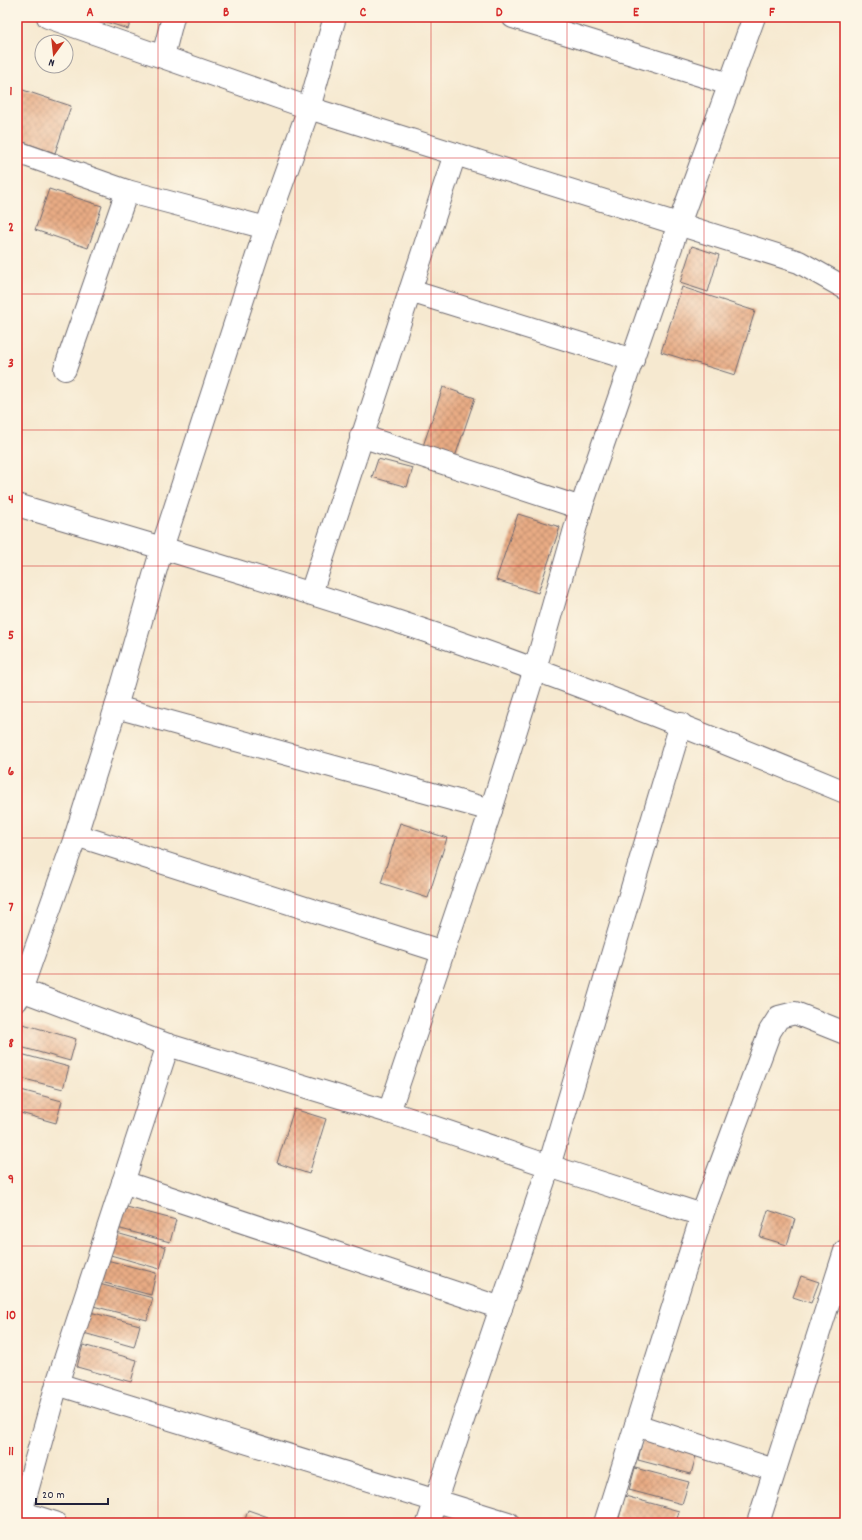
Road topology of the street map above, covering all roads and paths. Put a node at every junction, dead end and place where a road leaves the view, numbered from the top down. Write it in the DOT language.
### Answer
graph roads {
  1 [pos="48,17"];
  2 [pos="173,17"];
  3 [pos="335,17"];
  4 [pos="513,17"];
  5 [pos="754,17"];
  6 [pos="163,56"];
  7 [pos="729,84"];
  8 [pos="309,108"];
  9 [pos="17,152"];
  10 [pos="455,154"];
  11 [pos="126,191"];
  12 [pos="679,224"];
  13 [pos="266,228"];
  14 [pos="845,288"];
  15 [pos="410,291"];
  16 [pos="633,360"];
  17 [pos="65,369"];
  18 [pos="362,436"];
  19 [pos="581,508"];
  20 [pos="19,511"];
  21 [pos="162,548"];
  22 [pos="311,592"];
  23 [pos="535,669"];
  24 [pos="116,707"];
  25 [pos="681,724"];
  26 [pos="845,792"];
  27 [pos="491,810"];
  28 [pos="76,835"];
  29 [pos="443,952"];
  30 [pos="18,993"];
  31 [pos="845,1033"];
  32 [pos="168,1045"];
  33 [pos="389,1112"];
  34 [pos="549,1166"];
  35 [pos="123,1182"];
  36 [pos="702,1215"];
  37 [pos="845,1252"];
  38 [pos="501,1308"];
  39 [pos="56,1384"];
  40 [pos="636,1425"];
  41 [pos="774,1470"];
  42 [pos="436,1500"];
  43 [pos="19,1515"];
  44 [pos="54,1523"];
  45 [pos="428,1523"];
  46 [pos="508,1523"];
  47 [pos="605,1523"];
  48 [pos="758,1523"];
  1 -- 6 [label="street"];
  2 -- 6 [label="street"];
  3 -- 8 [label="street"];
  4 -- 7 [label="street"];
  5 -- 7 [label="street"];
  6 -- 8 [label="street"];
  7 -- 12 [label="street"];
  8 -- 10 [label="street"];
  8 -- 13 [label="street"];
  9 -- 11 [label="street"];
  10 -- 12 [label="street"];
  10 -- 15 [label="street"];
  11 -- 13 [label="street"];
  11 -- 17 [label="street"];
  12 -- 14 [label="street"];
  12 -- 16 [label="street"];
  13 -- 21 [label="street"];
  15 -- 16 [label="street"];
  15 -- 18 [label="street"];
  16 -- 19 [label="street"];
  18 -- 19 [label="street"];
  18 -- 22 [label="street"];
  19 -- 23 [label="street"];
  20 -- 21 [label="street"];
  21 -- 22 [label="street"];
  21 -- 24 [label="street"];
  22 -- 23 [label="street"];
  23 -- 25 [label="street"];
  23 -- 27 [label="street"];
  24 -- 27 [label="street"];
  24 -- 28 [label="street"];
  25 -- 26 [label="street"];
  25 -- 34 [label="street"];
  27 -- 29 [label="street"];
  28 -- 29 [label="street"];
  28 -- 30 [label="street"];
  29 -- 33 [label="street"];
  30 -- 32 [label="street"];
  31 -- 36 [label="street"];
  32 -- 33 [label="street"];
  32 -- 35 [label="street"];
  33 -- 34 [label="street"];
  34 -- 36 [label="street"];
  34 -- 38 [label="street"];
  35 -- 38 [label="street"];
  35 -- 39 [label="street"];
  36 -- 40 [label="street"];
  37 -- 41 [label="street"];
  38 -- 42 [label="street"];
  39 -- 42 [label="street"];
  39 -- 43 [label="street"];
  40 -- 41 [label="street"];
  40 -- 47 [label="street"];
  41 -- 48 [label="street"];
  42 -- 45 [label="street"];
  42 -- 46 [label="street"];
  43 -- 44 [label="street"];
}
